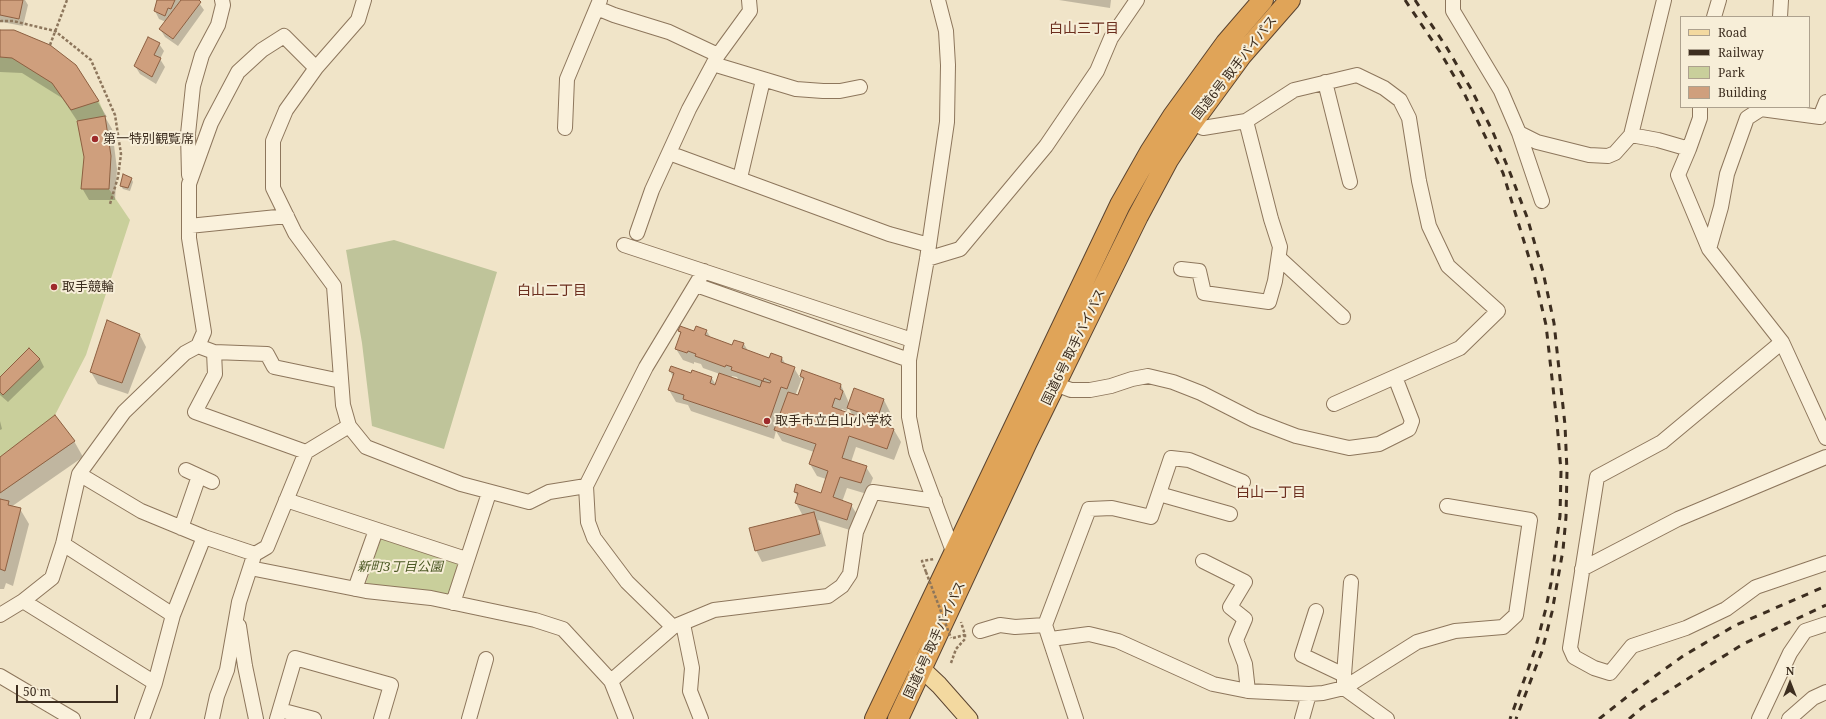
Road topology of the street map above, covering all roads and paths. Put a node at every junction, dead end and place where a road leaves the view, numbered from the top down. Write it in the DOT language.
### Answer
graph roads {
  1 [pos="67,0"];
  2 [pos="222,0"];
  3 [pos="364,0"];
  4 [pos="749,0"];
  5 [pos="938,0"];
  6 [pos="1137,0"];
  7 [pos="1290,0"];
  8 [pos="1453,0"];
  9 [pos="1664,0"];
  10 [pos="1719,0"];
  11 [pos="1781,0"];
  12 [pos="1253,3"];
  13 [pos="599,4"];
  14 [pos="1714,16"];
  15 [pos="1780,16"];
  16 [pos="0,21"];
  17 [pos="1271,22"];
  18 [pos="55,31"];
  19 [pos="50,45"];
  20 [pos="716,59"];
  21 [pos="316,68"];
  22 [pos="763,80"];
  23 [pos="1325,82"];
  24 [pos="860,87"];
  25 [pos="1826,102"];
  26 [pos="1700,108"];
  27 [pos="1246,121"];
  28 [pos="1192,123"];
  29 [pos="565,128"];
  30 [pos="1519,132"];
  31 [pos="1631,135"];
  32 [pos="1689,149"];
  33 [pos="668,152"];
  34 [pos="740,178"];
  35 [pos="1350,182"];
  36 [pos="189,184"];
  37 [pos="1542,201"];
  38 [pos="110,204"];
  39 [pos="287,216"];
  40 [pos="189,226"];
  41 [pos="638,233"];
  42 [pos="929,244"];
  43 [pos="624,245"];
  44 [pos="1709,249"];
  45 [pos="1279,258"];
  46 [pos="927,259"];
  47 [pos="1181,269"];
  48 [pos="704,271"];
  49 [pos="696,285"];
  50 [pos="1343,317"];
  51 [pos="912,340"];
  52 [pos="1782,342"];
  53 [pos="198,346"];
  54 [pos="214,352"];
  55 [pos="909,360"];
  56 [pos="1395,377"];
  57 [pos="341,381"];
  58 [pos="1055,384"];
  59 [pos="1334,404"];
  60 [pos="348,426"];
  61 [pos="1826,438"];
  62 [pos="306,452"];
  63 [pos="1826,457"];
  64 [pos="186,470"];
  65 [pos="79,474"];
  66 [pos="199,476"];
  67 [pos="212,482"];
  68 [pos="1243,482"];
  69 [pos="586,486"];
  70 [pos="489,493"];
  71 [pos="1159,494"];
  72 [pos="286,500"];
  73 [pos="935,501"];
  74 [pos="1447,506"];
  75 [pos="1230,514"];
  76 [pos="181,528"];
  77 [pos="376,530"];
  78 [pos="204,537"];
  79 [pos="63,544"];
  80 [pos="255,554"];
  81 [pos="945,556"];
  82 [pos="466,559"];
  83 [pos="1203,561"];
  84 [pos="1826,563"];
  85 [pos="250,568"];
  86 [pos="1582,569"];
  87 [pos="1351,582"];
  88 [pos="355,589"];
  89 [pos="23,601"];
  90 [pos="453,603"];
  91 [pos="1316,611"];
  92 [pos="237,614"];
  93 [pos="0,615"];
  94 [pos="173,615"];
  95 [pos="961,620"];
  96 [pos="1826,624"];
  97 [pos="1045,625"];
  98 [pos="678,626"];
  99 [pos="980,632"];
  100 [pos="964,635"];
  101 [pos="1051,639"];
  102 [pos="905,657"];
  103 [pos="486,658"];
  104 [pos="951,663"];
  105 [pos="922,669"];
  106 [pos="0,676"];
  107 [pos="611,681"];
  108 [pos="1344,681"];
  109 [pos="155,683"];
  110 [pos="1248,691"];
  111 [pos="1826,692"];
  112 [pos="1308,694"];
  113 [pos="279,714"];
  114 [pos="73,719"];
  115 [pos="142,719"];
  116 [pos="212,719"];
  117 [pos="256,719"];
  118 [pos="314,719"];
  119 [pos="381,719"];
  120 [pos="469,719"];
  121 [pos="626,719"];
  122 [pos="701,719"];
  123 [pos="875,719"];
  124 [pos="898,719"];
  125 [pos="969,719"];
  126 [pos="1076,719"];
  127 [pos="1302,719"];
  128 [pos="1388,719"];
  129 [pos="1759,719"];
  130 [pos="1789,719"];
  1 -- 18 [label="path"];
  2 -- 36 [label="street"];
  3 -- 21 [label="street"];
  4 -- 20 [label="street"];
  5 -- 42 [label="street"];
  6 -- 46 [label="street"];
  7 -- 17 [label="highway, 国道6号 取手バイパス"];
  8 -- 30 [label="street"];
  9 -- 31 [label="street"];
  10 -- 14 [label="street"];
  11 -- 15 [label="street"];
  12 -- 17 [label="highway"];
  12 -- 81 [label="highway, 国道6号 取手バイパス"];
  13 -- 20 [label="street"];
  13 -- 29 [label="street"];
  16 -- 18 [label="path"];
  17 -- 28 [label="highway, 国道6号 取手バイパス"];
  18 -- 19 [label="path"];
  18 -- 38 [label="path"];
  20 -- 22 [label="street"];
  20 -- 33 [label="street"];
  21 -- 36 [label="street"];
  21 -- 39 [label="street"];
  22 -- 24 [label="street"];
  22 -- 34 [label="street"];
  23 -- 27 [label="street"];
  23 -- 35 [label="street"];
  23 -- 56 [label="street"];
  25 -- 44 [label="street"];
  26 -- 32 [label="street"];
  27 -- 28 [label="street"];
  27 -- 45 [label="street"];
  28 -- 58 [label="highway, 国道6号 取手バイパス"];
  30 -- 31 [label="street"];
  30 -- 37 [label="street"];
  31 -- 32 [label="street"];
  32 -- 44 [label="street"];
  33 -- 34 [label="street"];
  33 -- 41 [label="street"];
  34 -- 42 [label="street"];
  36 -- 40 [label="street"];
  39 -- 40 [label="street"];
  39 -- 57 [label="street"];
  40 -- 53 [label="street"];
  42 -- 46 [label="street"];
  43 -- 48 [label="street"];
  44 -- 52 [label="street"];
  45 -- 47 [label="street"];
  45 -- 50 [label="street"];
  46 -- 51 [label="street"];
  48 -- 49 [label="street"];
  48 -- 51 [label="street"];
  49 -- 55 [label="street"];
  49 -- 69 [label="street"];
  51 -- 55 [label="street"];
  52 -- 61 [label="street"];
  52 -- 86 [label="street"];
  53 -- 54 [label="street"];
  53 -- 65 [label="street"];
  54 -- 57 [label="street"];
  54 -- 62 [label="street"];
  55 -- 73 [label="street"];
  56 -- 58 [label="street"];
  56 -- 59 [label="street"];
  57 -- 60 [label="street"];
  58 -- 105 [label="highway, 国道6号 取手バイパス"];
  60 -- 62 [label="street"];
  60 -- 70 [label="street"];
  62 -- 72 [label="street"];
  63 -- 86 [label="street"];
  64 -- 66 [label="street"];
  65 -- 76 [label="street"];
  65 -- 79 [label="street"];
  66 -- 67 [label="street"];
  66 -- 76 [label="street"];
  68 -- 71 [label="street"];
  69 -- 70 [label="street"];
  69 -- 98 [label="street"];
  70 -- 82 [label="street"];
  71 -- 75 [label="street"];
  71 -- 97 [label="street"];
  72 -- 77 [label="street"];
  72 -- 80 [label="street"];
  73 -- 81 [label="street"];
  73 -- 98 [label="street"];
  74 -- 108 [label="street"];
  76 -- 78 [label="street"];
  77 -- 82 [label="street"];
  77 -- 88 [label="street"];
  78 -- 80 [label="street"];
  78 -- 94 [label="street"];
  79 -- 89 [label="street"];
  79 -- 94 [label="street"];
  80 -- 85 [label="street"];
  81 -- 100 [label="path, bridge"];
  81 -- 102 [label="highway, 国道6号 取手バイパス"];
  82 -- 90 [label="street"];
  83 -- 110 [label="street"];
  84 -- 86 [label="street"];
  85 -- 88 [label="street"];
  85 -- 92 [label="street"];
  87 -- 108 [label="street"];
  88 -- 90 [label="street"];
  89 -- 93 [label="street"];
  89 -- 109 [label="street"];
  90 -- 107 [label="street"];
  91 -- 108 [label="street"];
  92 -- 116 [label="street"];
  92 -- 117 [label="street"];
  94 -- 109 [label="street"];
  95 -- 100 [label="path"];
  96 -- 129 [label="street"];
  97 -- 99 [label="street"];
  97 -- 101 [label="street"];
  98 -- 107 [label="street"];
  98 -- 122 [label="street"];
  100 -- 104 [label="path"];
  101 -- 110 [label="street"];
  101 -- 126 [label="street"];
  102 -- 105 [label="main road"];
  102 -- 123 [label="highway, 国道6号 取手バイパス"];
  103 -- 120 [label="street"];
  105 -- 124 [label="highway, 国道6号 取手バイパス"];
  105 -- 125 [label="main road"];
  106 -- 114 [label="street"];
  107 -- 121 [label="street"];
  108 -- 112 [label="street"];
  108 -- 128 [label="street"];
  109 -- 115 [label="street"];
  110 -- 112 [label="street"];
  111 -- 130 [label="street"];
  112 -- 127 [label="street"];
  113 -- 118 [label="street"];
  113 -- 119 [label="street"];
}
